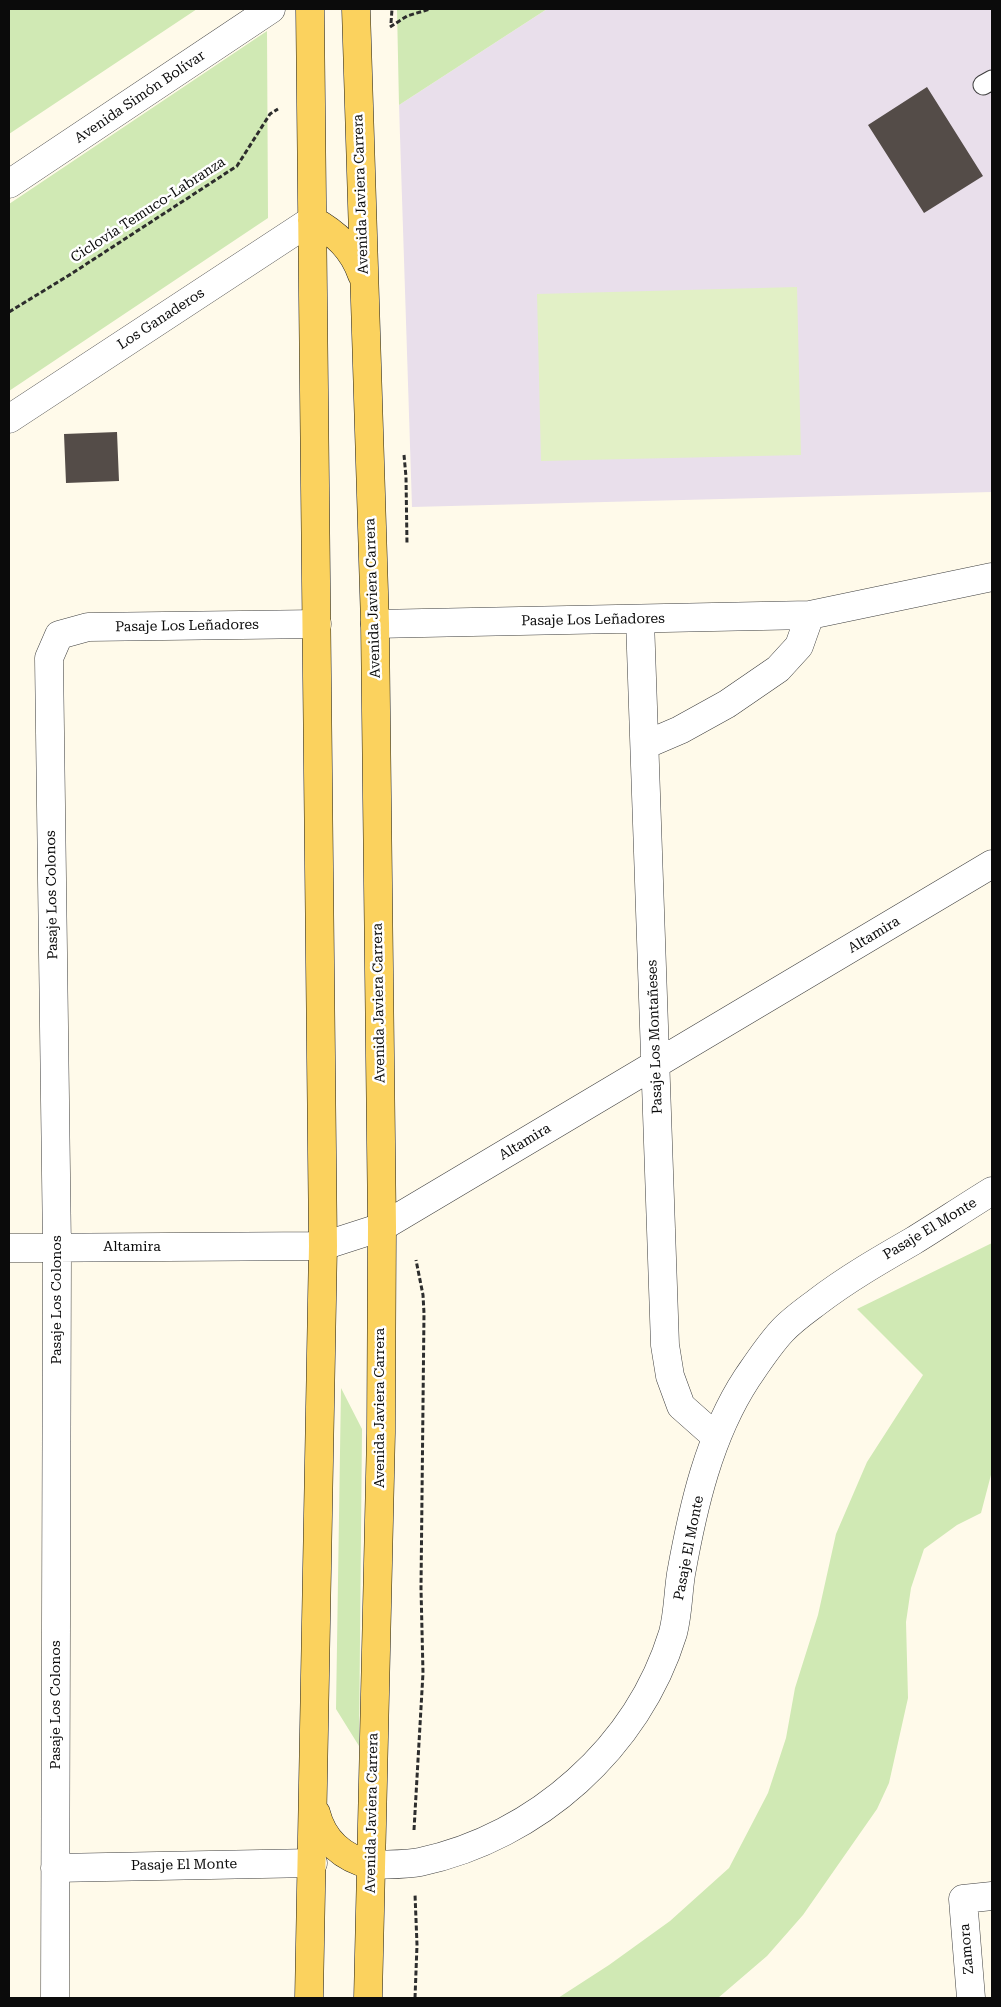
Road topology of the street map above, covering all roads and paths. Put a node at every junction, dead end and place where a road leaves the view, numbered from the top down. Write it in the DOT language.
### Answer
graph roads {
  1 [pos="271,9"];
  2 [pos="310,9"];
  3 [pos="356,9"];
  4 [pos="430,9"];
  5 [pos="356,52"];
  6 [pos="311,87"];
  7 [pos="9,184"];
  8 [pos="312,220"];
  9 [pos="364,282"];
  10 [pos="9,312"];
  11 [pos="9,419"];
  12 [pos="992,577"];
  13 [pos="810,615"];
  14 [pos="640,620"];
  15 [pos="317,624"];
  16 [pos="375,624"];
  17 [pos="88,627"];
  18 [pos="645,745"];
  19 [pos="992,864"];
  20 [pos="656,1064"];
  21 [pos="992,1190"];
  22 [pos="382,1227"];
  23 [pos="323,1246"];
  24 [pos="57,1247"];
  25 [pos="9,1248"];
  26 [pos="716,1437"];
  27 [pos="314,1807"];
  28 [pos="313,1863"];
  29 [pos="371,1865"];
  30 [pos="56,1868"];
  31 [pos="992,1896"];
  32 [pos="55,1998"];
  33 [pos="309,1998"];
  34 [pos="368,1998"];
  35 [pos="971,1998"];
  1 -- 7 [label="street, Avenida Simón Bolívar"];
  2 -- 6 [label="main road"];
  3 -- 5 [label="main road, Avenida Javiera Carrera"];
  4 -- 5 [label="path"];
  5 -- 9 [label="main road, Avenida Javiera Carrera"];
  6 -- 8 [label="main road"];
  6 -- 10 [label="path, Ciclovía Temuco-Labranza"];
  8 -- 9 [label="main road"];
  8 -- 11 [label="street, Los Ganaderos"];
  8 -- 15 [label="main road"];
  9 -- 16 [label="main road, Avenida Javiera Carrera"];
  12 -- 13 [label="street, Pasaje Los Leñadores"];
  13 -- 14 [label="street, Pasaje Los Leñadores"];
  13 -- 18 [label="street"];
  14 -- 16 [label="street, Pasaje Los Leñadores"];
  14 -- 18 [label="street, Pasaje Los Montañeses"];
  15 -- 17 [label="street, Pasaje Los Leñadores"];
  15 -- 23 [label="main road"];
  16 -- 22 [label="main road, Avenida Javiera Carrera"];
  17 -- 24 [label="street, Pasaje Los Colonos"];
  18 -- 20 [label="street, Pasaje Los Montañeses"];
  19 -- 20 [label="street, Altamira"];
  20 -- 22 [label="street, Altamira"];
  20 -- 26 [label="street, Pasaje Los Montañeses"];
  21 -- 26 [label="street, Pasaje El Monte"];
  22 -- 23 [label="street, Altamira"];
  22 -- 29 [label="main road, Avenida Javiera Carrera"];
  23 -- 24 [label="street, Altamira"];
  23 -- 27 [label="main road"];
  24 -- 25 [label="street, Altamira"];
  24 -- 30 [label="street, Pasaje Los Colonos"];
  26 -- 29 [label="street, Pasaje El Monte"];
  27 -- 28 [label="main road"];
  27 -- 29 [label="main road"];
  28 -- 30 [label="street, Pasaje El Monte"];
  28 -- 33 [label="main road"];
  29 -- 34 [label="main road, Avenida Javiera Carrera"];
  30 -- 32 [label="street, Pasaje Los Colonos"];
  31 -- 35 [label="street, Zamora"];
}
